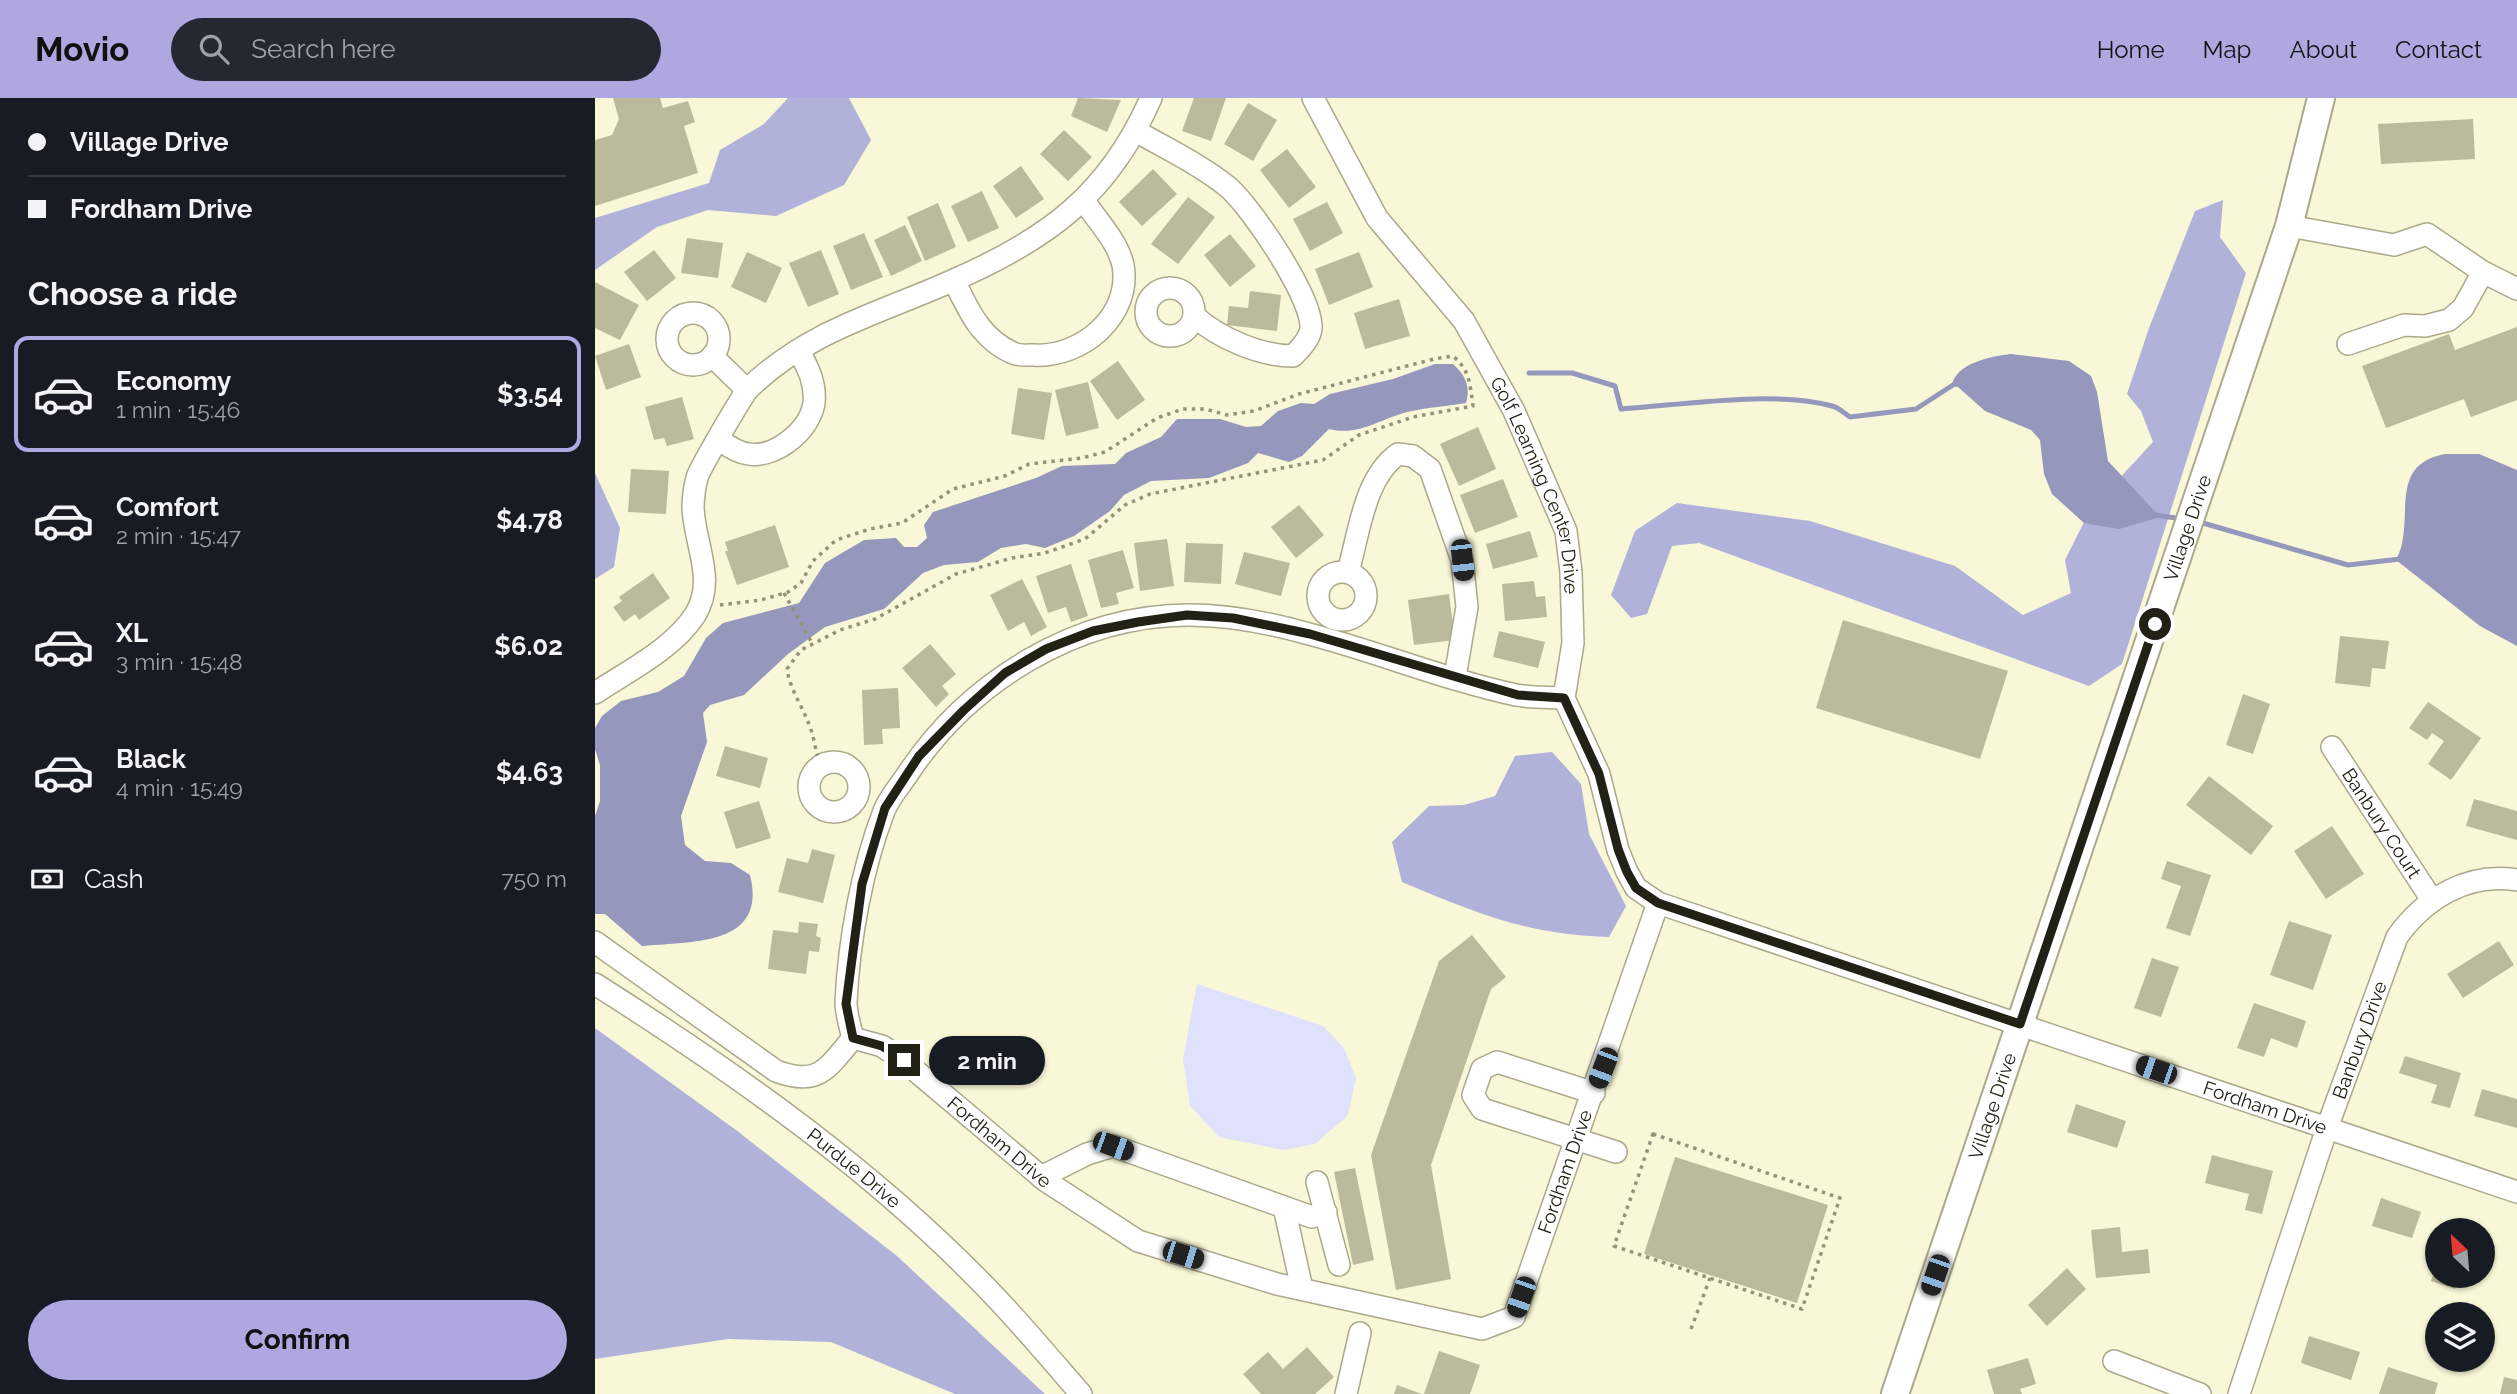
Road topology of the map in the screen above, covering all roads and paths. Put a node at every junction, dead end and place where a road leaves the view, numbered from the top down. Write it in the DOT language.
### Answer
graph roads {
  1 [pos="1150,98"];
  2 [pos="1312,98"];
  3 [pos="2321,98"];
  4 [pos="1136,131"];
  5 [pos="1084,201"];
  6 [pos="2289,226"];
  7 [pos="2483,272"];
  8 [pos="954,281"];
  9 [pos="2517,289"];
  10 [pos="1120,297"];
  11 [pos="1147,304"];
  12 [pos="1195,316"];
  13 [pos="2349,344"];
  14 [pos="799,351"];
  15 [pos="712,356"];
  16 [pos="747,390"];
  17 [pos="719,440"];
  18 [pos="1348,572"];
  19 [pos="784,593"];
  20 [pos="702,600"];
  21 [pos="1331,630"];
  22 [pos="813,644"];
  23 [pos="1455,677"];
  24 [pos="595,693"];
  25 [pos="1564,698"];
  26 [pos="2332,747"];
  27 [pos="821,765"];
  28 [pos="857,798"];
  29 [pos="885,808"];
  30 [pos="2517,880"];
  31 [pos="2432,900"];
  32 [pos="1658,903"];
  33 [pos="595,942"];
  34 [pos="595,984"];
  35 [pos="2020,1024"];
  36 [pos="853,1038"];
  37 [pos="1594,1093"];
  38 [pos="2327,1128"];
  39 [pos="1577,1139"];
  40 [pos="1616,1152"];
  41 [pos="1041,1177"];
  42 [pos="1317,1182"];
  43 [pos="2517,1192"];
  44 [pos="1284,1207"];
  45 [pos="1325,1212"];
  46 [pos="1339,1265"];
  47 [pos="1710,1278"];
  48 [pos="1302,1289"];
  49 [pos="1692,1329"];
  50 [pos="1360,1333"];
  51 [pos="2114,1361"];
  52 [pos="1081,1394"];
  53 [pos="1346,1394"];
  54 [pos="1895,1394"];
  55 [pos="2200,1394"];
  56 [pos="2239,1394"];
  1 -- 4 [label="street"];
  2 -- 25 [label="street, Golf Learning Center Drive"];
  3 -- 6 [label="main road, Village Drive"];
  4 -- 5 [label="street"];
  4 -- 12 [label="street"];
  5 -- 8 [label="street"];
  5 -- 10 [label="street"];
  6 -- 7 [label="street"];
  6 -- 35 [label="main road, Village Drive"];
  7 -- 9 [label="street"];
  7 -- 13 [label="street"];
  8 -- 10 [label="street"];
  8 -- 14 [label="street"];
  10 -- 11 [label="street"];
  11 -- 12 [label="street"];
  11 -- 12 [label="street"];
  14 -- 16 [label="street"];
  14 -- 17 [label="street"];
  15 -- 16 [label="street"];
  16 -- 17 [label="street"];
  17 -- 20 [label="street"];
  18 -- 21 [label="street"];
  18 -- 21 [label="street"];
  18 -- 23 [label="street"];
  19 -- 20 [label="path"];
  19 -- 22 [label="path"];
  19 -- 22 [label="path"];
  20 -- 24 [label="street"];
  21 -- 23 [label="street"];
  21 -- 29 [label="street"];
  22 -- 27 [label="path"];
  23 -- 25 [label="street"];
  25 -- 32 [label="street"];
  26 -- 31 [label="street, Banbury Court"];
  27 -- 28 [label="street"];
  27 -- 28 [label="street"];
  28 -- 29 [label="street"];
  29 -- 36 [label="street"];
  30 -- 31 [label="street, Banbury Drive"];
  31 -- 38 [label="street, Banbury Drive"];
  32 -- 35 [label="street, Fordham Drive"];
  32 -- 37 [label="street, Fordham Drive"];
  33 -- 36 [label="street"];
  34 -- 52 [label="street, Purdue Drive"];
  35 -- 38 [label="street, Fordham Drive"];
  35 -- 54 [label="main road, Village Drive"];
  36 -- 41 [label="street, Fordham Drive"];
  37 -- 39 [label="street, Fordham Drive"];
  37 -- 39 [label="street"];
  38 -- 43 [label="street, Fordham Drive"];
  38 -- 56 [label="street, Banbury Drive"];
  39 -- 40 [label="street"];
  39 -- 48 [label="street, Fordham Drive"];
  41 -- 44 [label="street"];
  41 -- 48 [label="street, Fordham Drive"];
  42 -- 45 [label="street"];
  44 -- 45 [label="street"];
  44 -- 48 [label="street"];
  45 -- 46 [label="street"];
  47 -- 47 [label="path"];
  47 -- 49 [label="path"];
  50 -- 53 [label="street"];
  51 -- 55 [label="street"];
}
